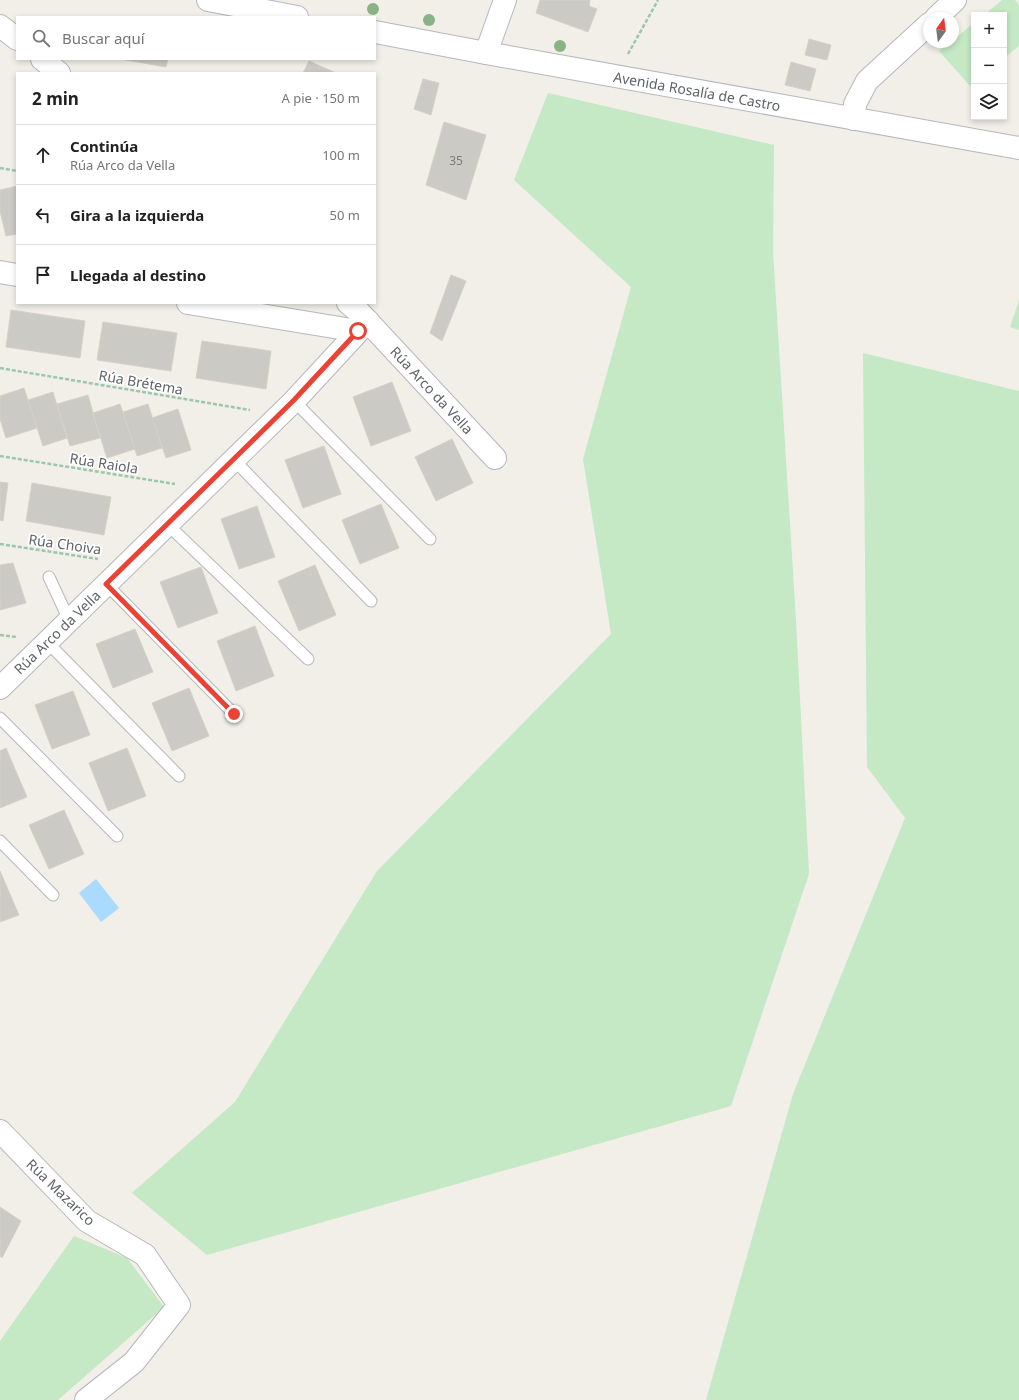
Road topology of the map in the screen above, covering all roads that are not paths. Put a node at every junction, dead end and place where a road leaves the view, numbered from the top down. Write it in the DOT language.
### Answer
graph roads {
  1 [pos="208,0"];
  2 [pos="505,0"];
  3 [pos="955,0"];
  4 [pos="942,12"];
  5 [pos="292,16"];
  6 [pos="923,30"];
  7 [pos="376,32"];
  8 [pos="486,53"];
  9 [pos="43,60"];
  10 [pos="58,72"];
  11 [pos="854,119"];
  12 [pos="1019,148"];
  13 [pos="0,272"];
  14 [pos="16,275"];
  15 [pos="196,304"];
  16 [pos="349,304"];
  17 [pos="363,326"];
  18 [pos="286,408"];
  19 [pos="496,458"];
  20 [pos="234,460"];
  21 [pos="168,525"];
  22 [pos="430,538"];
  23 [pos="49,577"];
  24 [pos="106,584"];
  25 [pos="371,601"];
  26 [pos="69,620"];
  27 [pos="47,642"];
  28 [pos="308,660"];
  29 [pos="0,688"];
  30 [pos="234,714"];
  31 [pos="0,718"];
  32 [pos="179,776"];
  33 [pos="117,836"];
  34 [pos="0,841"];
  35 [pos="53,895"];
  36 [pos="0,1132"];
  37 [pos="86,1400"];
  1 -- 5 [label="street"];
  2 -- 8 [label="street"];
  3 -- 4 [label="street"];
  6 -- 11 [label="street"];
  7 -- 8 [label="street, Avenida Rosalía de Castro"];
  8 -- 11 [label="street, Avenida Rosalía de Castro"];
  9 -- 10 [label="street"];
  11 -- 12 [label="street, Avenida Rosalía de Castro"];
  13 -- 14 [label="street"];
  15 -- 17 [label="street"];
  16 -- 17 [label="street, Rúa Arco da Vella"];
  17 -- 18 [label="street, Rúa Arco da Vella"];
  17 -- 19 [label="street, Rúa Arco da Vella"];
  18 -- 20 [label="street, Rúa Arco da Vella"];
  18 -- 22 [label="lane"];
  20 -- 21 [label="street, Rúa Arco da Vella"];
  20 -- 25 [label="lane"];
  21 -- 24 [label="street, Rúa Arco da Vella"];
  21 -- 28 [label="lane"];
  23 -- 26 [label="lane"];
  24 -- 26 [label="street, Rúa Arco da Vella"];
  24 -- 30 [label="lane"];
  26 -- 27 [label="street, Rúa Arco da Vella"];
  27 -- 29 [label="street, Rúa Arco da Vella"];
  27 -- 32 [label="lane"];
  31 -- 33 [label="lane"];
  34 -- 35 [label="lane"];
  36 -- 37 [label="street, Rúa Mazarico"];
}
